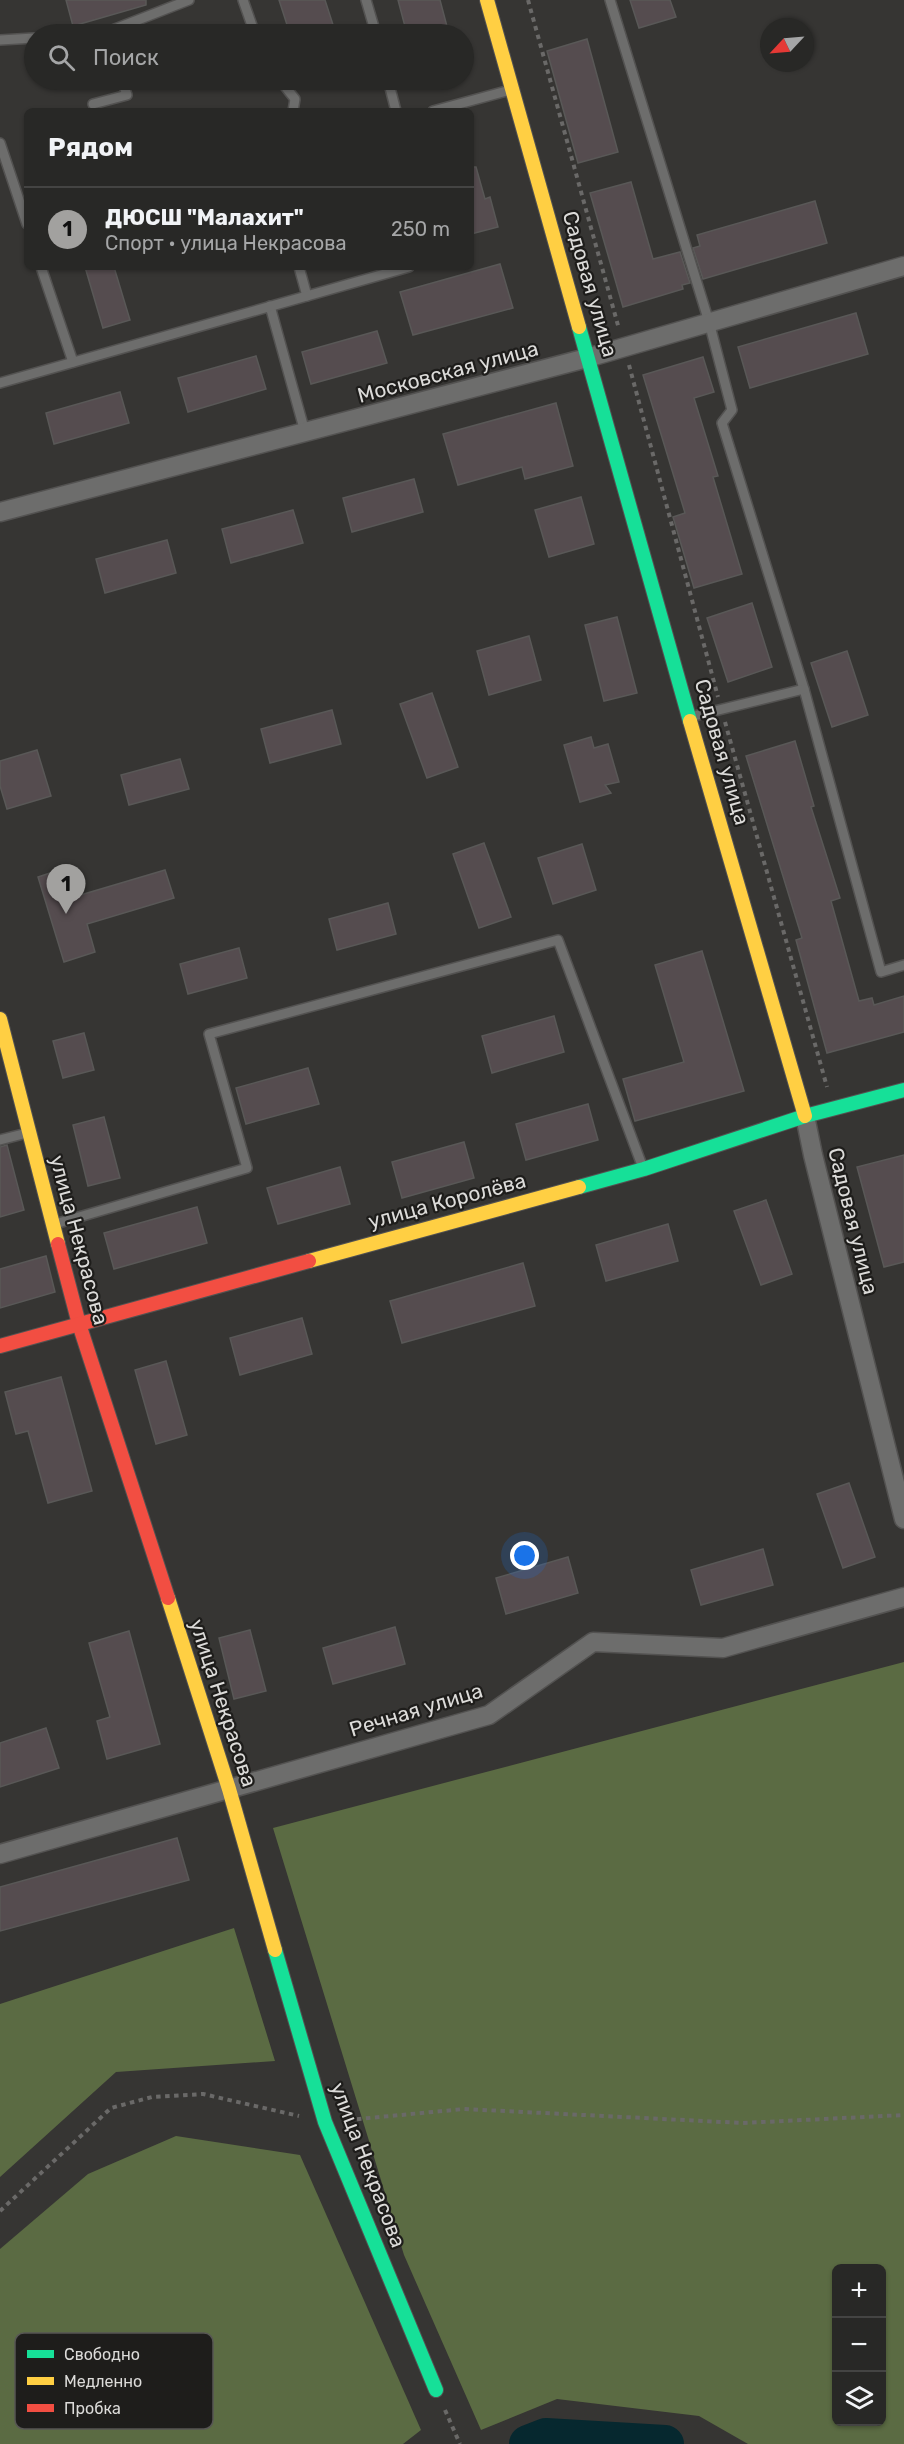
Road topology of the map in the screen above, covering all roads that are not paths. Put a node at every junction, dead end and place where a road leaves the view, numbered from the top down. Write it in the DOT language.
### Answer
graph roads {
  1 [pos="189,0"];
  2 [pos="243,0"];
  3 [pos="366,0"];
  4 [pos="487,0"];
  5 [pos="610,0"];
  6 [pos="130,24"];
  7 [pos="251,24"];
  8 [pos="373,24"];
  9 [pos="24,39"];
  10 [pos="0,40"];
  11 [pos="125,90"];
  12 [pos="288,90"];
  13 [pos="391,90"];
  14 [pos="512,90"];
  15 [pos="93,104"];
  16 [pos="294,108"];
  17 [pos="395,108"];
  18 [pos="444,108"];
  19 [pos="0,143"];
  20 [pos="4,170"];
  21 [pos="24,217"];
  22 [pos="904,266"];
  23 [pos="42,270"];
  24 [pos="300,270"];
  25 [pos="398,270"];
  26 [pos="307,296"];
  27 [pos="270,306"];
  28 [pos="709,322"];
  29 [pos="587,358"];
  30 [pos="73,362"];
  31 [pos="0,383"];
  32 [pos="305,432"];
  33 [pos="0,512"];
  34 [pos="804,689"];
  35 [pos="688,718"];
  36 [pos="904,965"];
  37 [pos="0,1019"];
  38 [pos="904,1090"];
  39 [pos="806,1116"];
  40 [pos="29,1133"];
  41 [pos="0,1140"];
  42 [pos="644,1169"];
  43 [pos="53,1224"];
  44 [pos="79,1324"];
  45 [pos="0,1346"];
  46 [pos="904,1519"];
  47 [pos="904,1597"];
  48 [pos="229,1789"];
  49 [pos="0,1854"];
  50 [pos="436,2390"];
  1 -- 6 [label="lane"];
  2 -- 7 [label="lane"];
  3 -- 8 [label="lane"];
  4 -- 14 [label="street, Садовая улица"];
  5 -- 28 [label="lane"];
  9 -- 10 [label="lane"];
  11 -- 15 [label="lane"];
  12 -- 16 [label="lane"];
  13 -- 17 [label="lane"];
  14 -- 18 [label="lane"];
  14 -- 29 [label="street, Садовая улица"];
  19 -- 20 [label="lane"];
  20 -- 21 [label="lane"];
  22 -- 28 [label="street, Московская улица"];
  23 -- 30 [label="lane"];
  24 -- 26 [label="lane"];
  25 -- 26 [label="lane"];
  26 -- 27 [label="lane"];
  27 -- 30 [label="lane"];
  27 -- 32 [label="lane"];
  28 -- 29 [label="street, Московская улица"];
  28 -- 34 [label="lane"];
  29 -- 32 [label="street, Московская улица"];
  29 -- 35 [label="street, Садовая улица"];
  30 -- 31 [label="lane"];
  32 -- 33 [label="street, Московская улица"];
  34 -- 35 [label="lane"];
  34 -- 36 [label="lane"];
  35 -- 39 [label="street, Садовая улица"];
  37 -- 40 [label="street, улица Некрасова"];
  38 -- 39 [label="street, улица Королёва"];
  39 -- 42 [label="street, улица Королёва"];
  39 -- 46 [label="street, Садовая улица"];
  40 -- 41 [label="lane"];
  40 -- 43 [label="street, улица Некрасова"];
  42 -- 43 [label="lane"];
  42 -- 44 [label="street, улица Королёва"];
  43 -- 44 [label="street, улица Некрасова"];
  44 -- 45 [label="street, улица Королёва"];
  44 -- 48 [label="street, улица Некрасова"];
  47 -- 48 [label="street, Речная улица"];
  48 -- 49 [label="street, Речная улица"];
  48 -- 50 [label="street, улица Некрасова"];
}
